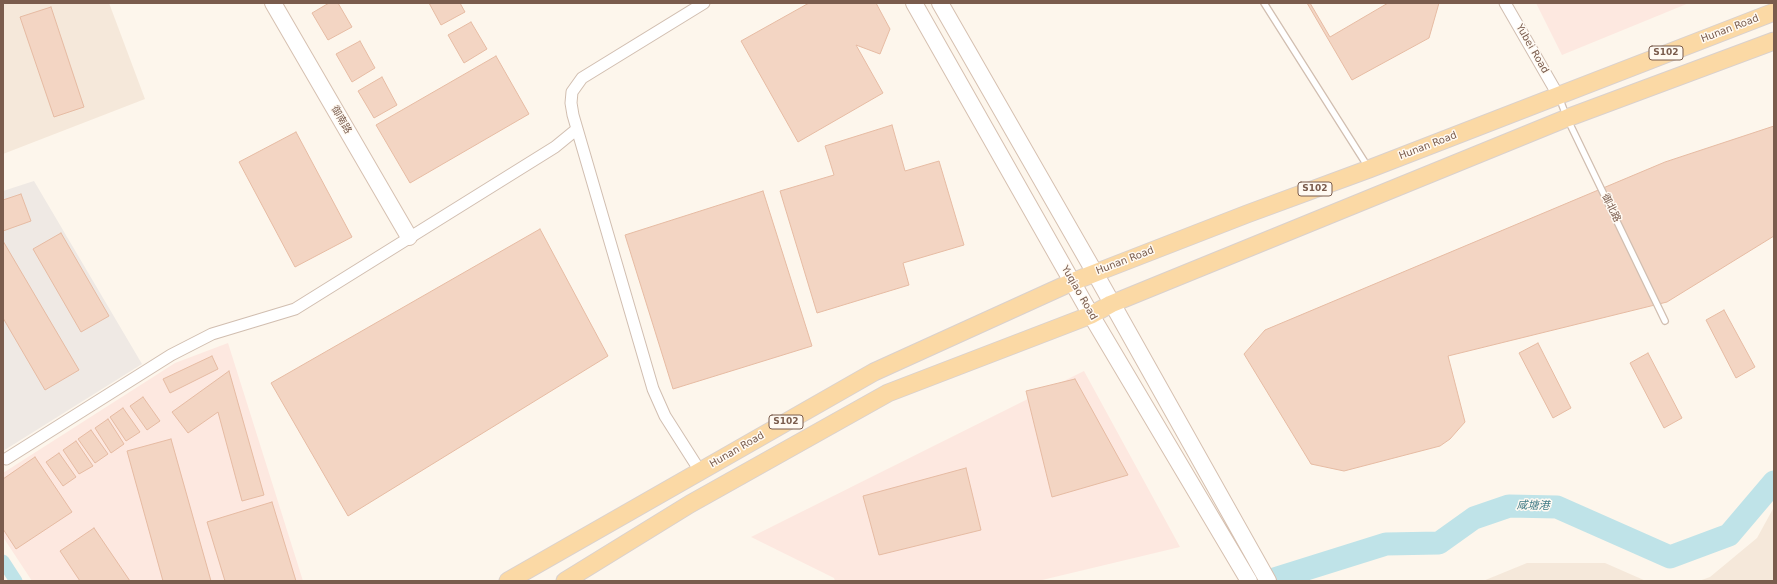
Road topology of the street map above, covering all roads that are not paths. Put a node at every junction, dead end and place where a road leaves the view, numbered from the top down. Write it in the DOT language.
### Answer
graph roads {
  1 [pos="274,3"];
  2 [pos="704,3"];
  3 [pos="914,3"];
  4 [pos="940,3"];
  5 [pos="1264,3"];
  6 [pos="1505,3"];
  7 [pos="1774,12"];
  8 [pos="1774,41"];
  9 [pos="1558,95"];
  10 [pos="1567,118"];
  11 [pos="577,129"];
  12 [pos="1369,169"];
  13 [pos="409,238"];
  14 [pos="1095,273"];
  15 [pos="1072,282"];
  16 [pos="1111,304"];
  17 [pos="1091,315"];
  18 [pos="1666,321"];
  19 [pos="6,459"];
  20 [pos="700,471"];
  21 [pos="508,581"];
  22 [pos="564,581"];
  23 [pos="1249,581"];
  24 [pos="1268,581"];
  1 -- 13 [label="main road, 御南路"];
  2 -- 11 [label="street"];
  3 -- 15 [label="main road, Yuqiao Road"];
  4 -- 14 [label="main road"];
  5 -- 12 [label="lane"];
  6 -- 9 [label="street, Yubei Road"];
  7 -- 9 [label="main road, Hunan Road / S102"];
  8 -- 10 [label="main road, S102"];
  9 -- 10 [label="lane, 御北路"];
  9 -- 12 [label="main road, Hunan Road / S102"];
  10 -- 16 [label="main road, S102"];
  10 -- 18 [label="lane, 御北路"];
  11 -- 13 [label="street"];
  11 -- 20 [label="street"];
  12 -- 14 [label="main road, Hunan Road / S102"];
  13 -- 19 [label="street"];
  14 -- 15 [label="main road, Hunan Road / S102"];
  14 -- 16 [label="main road"];
  15 -- 17 [label="main road, Yuqiao Road"];
  15 -- 20 [label="main road, Hunan Road / S102"];
  16 -- 17 [label="main road, S102"];
  16 -- 24 [label="main road"];
  17 -- 22 [label="main road, S102"];
  17 -- 23 [label="main road, Yuqiao Road"];
  20 -- 21 [label="main road, Hunan Road / S102"];
}
